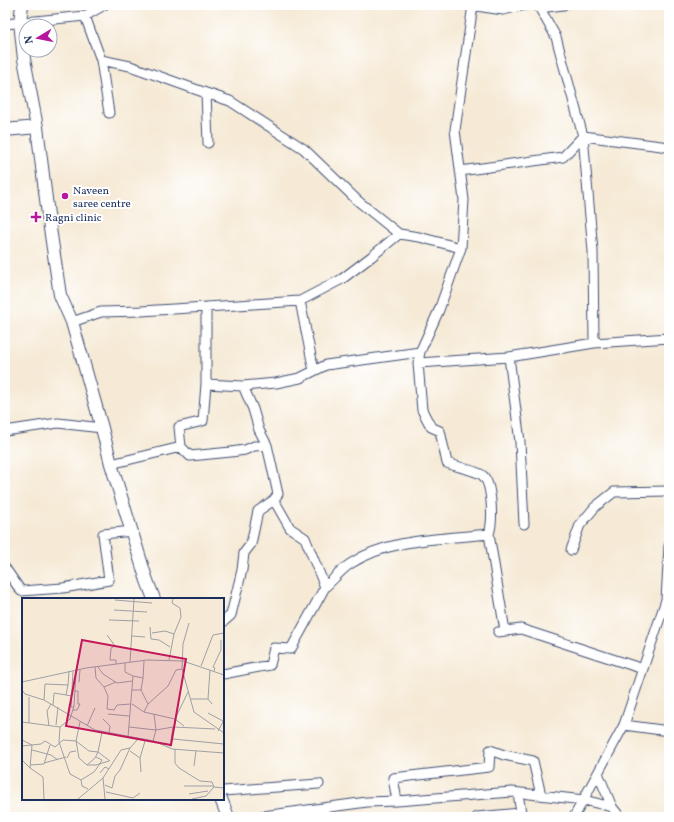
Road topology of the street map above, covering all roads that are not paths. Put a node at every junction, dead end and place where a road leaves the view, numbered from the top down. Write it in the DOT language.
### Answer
graph roads {
  1 [pos="22,5"];
  2 [pos="104,5"];
  3 [pos="472,5"];
  4 [pos="526,5"];
  5 [pos="563,5"];
  6 [pos="538,6"];
  7 [pos="85,16"];
  8 [pos="20,18"];
  9 [pos="58,18"];
  10 [pos="18,22"];
  11 [pos="5,24"];
  12 [pos="24,58"];
  13 [pos="101,60"];
  14 [pos="206,94"];
  15 [pos="109,113"];
  16 [pos="37,127"];
  17 [pos="5,130"];
  18 [pos="583,136"];
  19 [pos="208,143"];
  20 [pos="669,146"];
  21 [pos="460,171"];
  22 [pos="399,234"];
  23 [pos="461,248"];
  24 [pos="300,301"];
  25 [pos="206,307"];
  26 [pos="72,322"];
  27 [pos="669,338"];
  28 [pos="594,343"];
  29 [pos="420,352"];
  30 [pos="509,357"];
  31 [pos="418,363"];
  32 [pos="314,371"];
  33 [pos="206,384"];
  34 [pos="243,386"];
  35 [pos="102,428"];
  36 [pos="5,431"];
  37 [pos="267,445"];
  38 [pos="182,447"];
  39 [pos="111,464"];
  40 [pos="669,491"];
  41 [pos="274,500"];
  42 [pos="524,524"];
  43 [pos="132,531"];
  44 [pos="489,534"];
  45 [pos="669,546"];
  46 [pos="571,550"];
  47 [pos="5,568"];
  48 [pos="325,587"];
  49 [pos="154,598"];
  50 [pos="224,621"];
  51 [pos="643,669"];
  52 [pos="224,674"];
  53 [pos="624,725"];
  54 [pos="669,731"];
  55 [pos="598,773"];
  56 [pos="319,784"];
  57 [pos="224,790"];
  58 [pos="518,793"];
  59 [pos="541,795"];
  60 [pos="221,800"];
  61 [pos="584,800"];
  62 [pos="397,801"];
  63 [pos="612,807"];
  64 [pos="228,817"];
  65 [pos="256,817"];
  66 [pos="483,817"];
  67 [pos="574,817"];
  68 [pos="620,817"];
  1 -- 8 [label="main road"];
  2 -- 7 [label="street"];
  3 -- 4 [label="street"];
  3 -- 21 [label="street"];
  5 -- 6 [label="street"];
  6 -- 18 [label="street"];
  7 -- 9 [label="street"];
  7 -- 13 [label="street"];
  10 -- 11 [label="street"];
  12 -- 16 [label="main road"];
  13 -- 14 [label="street"];
  13 -- 15 [label="street"];
  14 -- 19 [label="street"];
  14 -- 22 [label="street"];
  16 -- 17 [label="main road"];
  16 -- 26 [label="main road"];
  18 -- 20 [label="street"];
  18 -- 21 [label="street"];
  18 -- 28 [label="street"];
  21 -- 23 [label="street"];
  22 -- 23 [label="street"];
  22 -- 24 [label="street"];
  23 -- 29 [label="street"];
  24 -- 25 [label="street"];
  24 -- 32 [label="street"];
  25 -- 26 [label="street"];
  25 -- 33 [label="street"];
  26 -- 35 [label="main road"];
  27 -- 28 [label="street"];
  28 -- 30 [label="street"];
  29 -- 31 [label="street"];
  29 -- 32 [label="street"];
  30 -- 31 [label="street"];
  30 -- 42 [label="street"];
  31 -- 44 [label="street"];
  32 -- 34 [label="street"];
  33 -- 34 [label="street"];
  33 -- 38 [label="street"];
  34 -- 37 [label="street"];
  35 -- 36 [label="street"];
  35 -- 39 [label="main road"];
  37 -- 38 [label="street"];
  37 -- 41 [label="street"];
  38 -- 39 [label="street"];
  39 -- 43 [label="main road"];
  40 -- 46 [label="street"];
  41 -- 48 [label="street"];
  41 -- 50 [label="street"];
  43 -- 47 [label="street"];
  43 -- 49 [label="main road"];
  44 -- 48 [label="street"];
  44 -- 51 [label="street"];
  45 -- 51 [label="street"];
  48 -- 52 [label="street"];
  51 -- 53 [label="street"];
  53 -- 54 [label="street"];
  53 -- 55 [label="street"];
  55 -- 61 [label="street"];
  55 -- 63 [label="street"];
  56 -- 57 [label="street"];
  58 -- 59 [label="street"];
  58 -- 62 [label="street"];
  58 -- 66 [label="street"];
  59 -- 61 [label="street"];
  59 -- 62 [label="street"];
  60 -- 64 [label="main road"];
  61 -- 63 [label="street"];
  61 -- 67 [label="street"];
  62 -- 65 [label="street"];
  63 -- 68 [label="street"];
}
